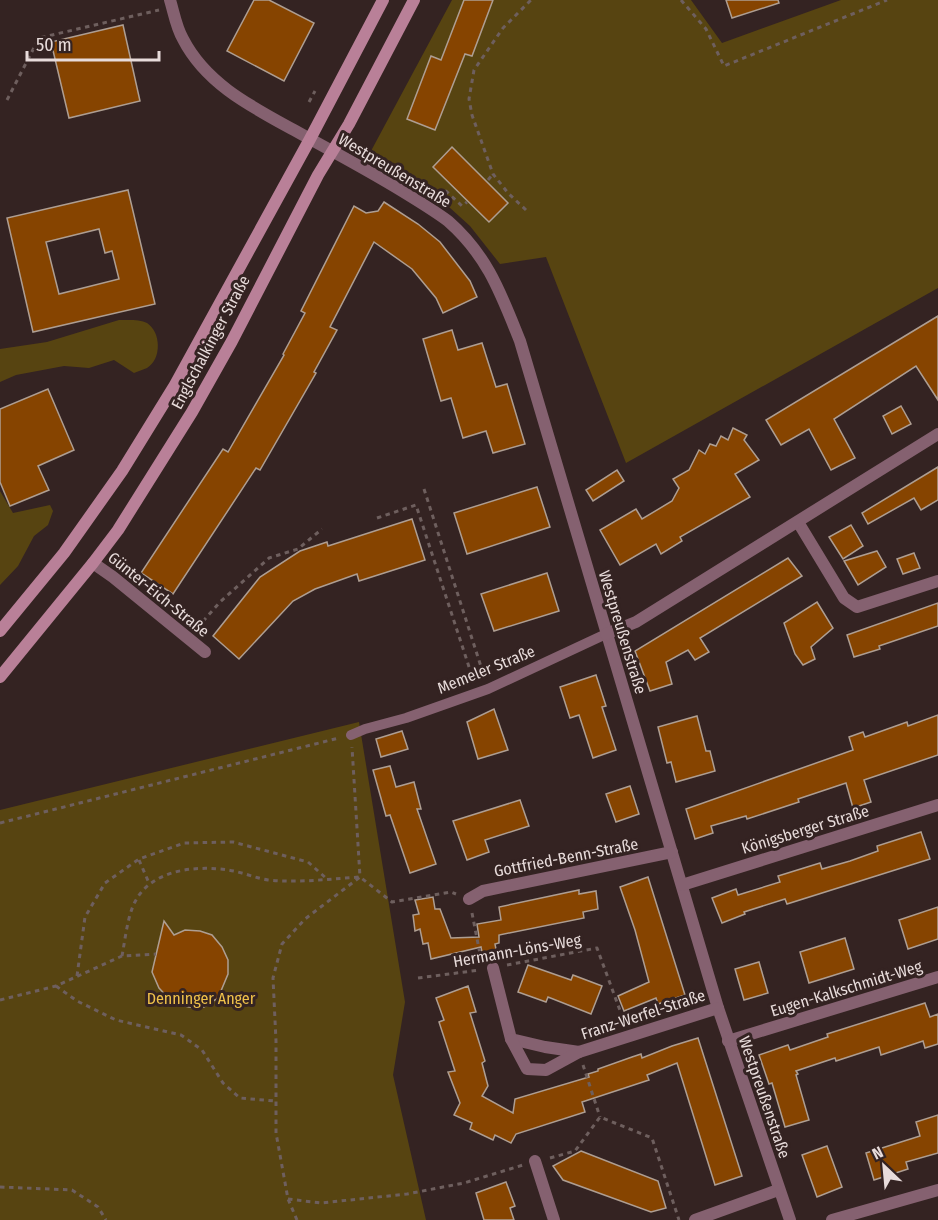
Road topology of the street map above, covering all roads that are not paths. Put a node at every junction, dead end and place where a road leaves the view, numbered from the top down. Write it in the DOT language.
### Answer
graph roads {
  1 [pos="383,0"];
  2 [pos="414,0"];
  3 [pos="171,4"];
  4 [pos="310,139"];
  5 [pos="332,150"];
  6 [pos="938,434"];
  7 [pos="798,522"];
  8 [pos="93,562"];
  9 [pos="938,581"];
  10 [pos="0,631"];
  11 [pos="606,634"];
  12 [pos="205,652"];
  13 [pos="0,676"];
  14 [pos="351,735"];
  15 [pos="938,805"];
  16 [pos="672,852"];
  17 [pos="682,885"];
  18 [pos="469,899"];
  19 [pos="493,968"];
  20 [pos="938,977"];
  21 [pos="718,1008"];
  22 [pos="511,1039"];
  23 [pos="728,1041"];
  24 [pos="579,1052"];
  25 [pos="535,1161"];
  26 [pos="778,1190"];
  27 [pos="938,1190"];
  28 [pos="553,1220"];
  29 [pos="695,1220"];
  30 [pos="790,1220"];
  31 [pos="832,1220"];
  1 -- 4 [label="main road, Englschalkinger Straße"];
  2 -- 5 [label="main road, Englschalkinger Straße"];
  3 -- 4 [label="street, Westpreußenstraße"];
  4 -- 5 [label="street, Westpreußenstraße"];
  4 -- 10 [label="main road, Englschalkinger Straße"];
  5 -- 8 [label="main road, Englschalkinger Straße"];
  5 -- 11 [label="street, Westpreußenstraße"];
  6 -- 7 [label="street, Memeler Straße"];
  7 -- 9 [label="street"];
  7 -- 11 [label="street, Memeler Straße"];
  8 -- 12 [label="street, Günter-Eich-Straße"];
  8 -- 13 [label="main road, Englschalkinger Straße"];
  11 -- 14 [label="lane, Memeler Straße"];
  11 -- 16 [label="street, Westpreußenstraße"];
  15 -- 17 [label="street, Königsberger Straße"];
  16 -- 17 [label="street, Westpreußenstraße"];
  16 -- 18 [label="street, Gottfried-Benn-Straße"];
  17 -- 21 [label="street, Westpreußenstraße"];
  19 -- 22 [label="street, Franz-Werfel-Straße"];
  20 -- 23 [label="street, Eugen-Kalkschmidt-Weg"];
  21 -- 23 [label="street, Westpreußenstraße"];
  21 -- 24 [label="street, Franz-Werfel-Straße"];
  22 -- 24 [label="street, Franz-Werfel-Straße"];
  22 -- 24 [label="street, Franz-Werfel-Straße"];
  23 -- 26 [label="street, Westpreußenstraße"];
  25 -- 28 [label="street"];
  26 -- 29 [label="street"];
  26 -- 30 [label="street, Westpreußenstraße"];
  27 -- 31 [label="street"];
}
